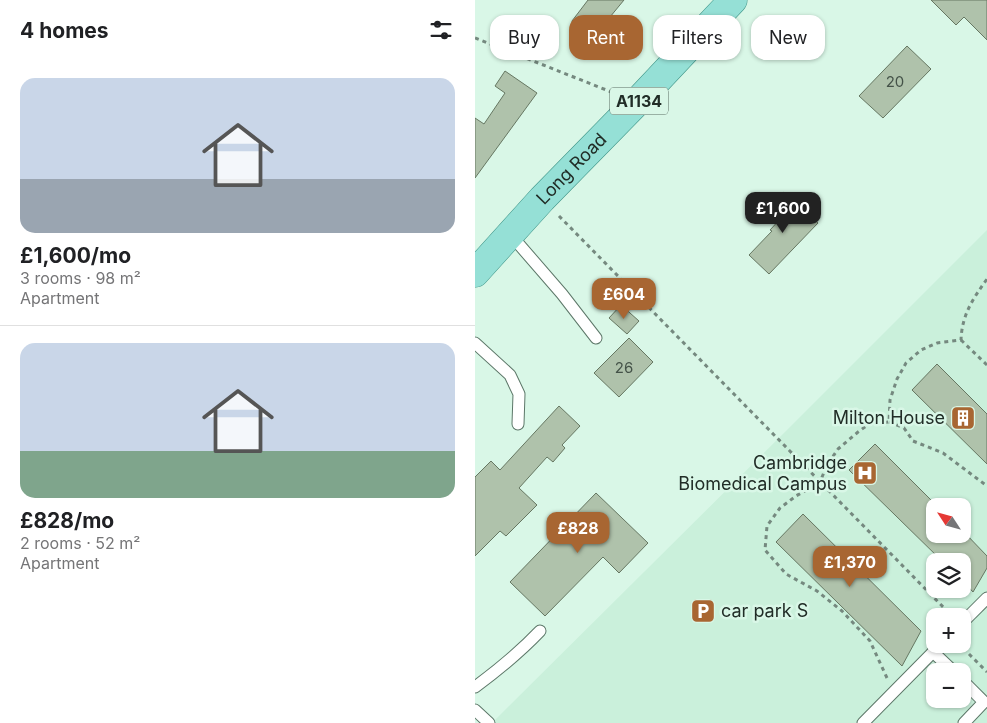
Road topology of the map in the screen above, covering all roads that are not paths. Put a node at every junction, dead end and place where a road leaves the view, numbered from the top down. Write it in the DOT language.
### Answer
graph roads {
  1 [pos="733,0"];
  2 [pos="510,234"];
  3 [pos="475,273"];
  4 [pos="596,338"];
  5 [pos="475,343"];
  6 [pos="518,424"];
  7 [pos="987,598"];
  8 [pos="971,614"];
  9 [pos="540,631"];
  10 [pos="932,653"];
  11 [pos="475,687"];
  12 [pos="971,689"];
  13 [pos="475,710"];
  14 [pos="489,723"];
  15 [pos="863,723"];
  16 [pos="964,723"];
  1 -- 2 [label="main road, Long Road / A1134"];
  2 -- 3 [label="main road, Long Road / A1134"];
  2 -- 4 [label="lane"];
  5 -- 6 [label="lane"];
  7 -- 8 [label="lane"];
  9 -- 11 [label="lane"];
  10 -- 15 [label="lane"];
  12 -- 16 [label="lane"];
  13 -- 14 [label="lane"];
}
